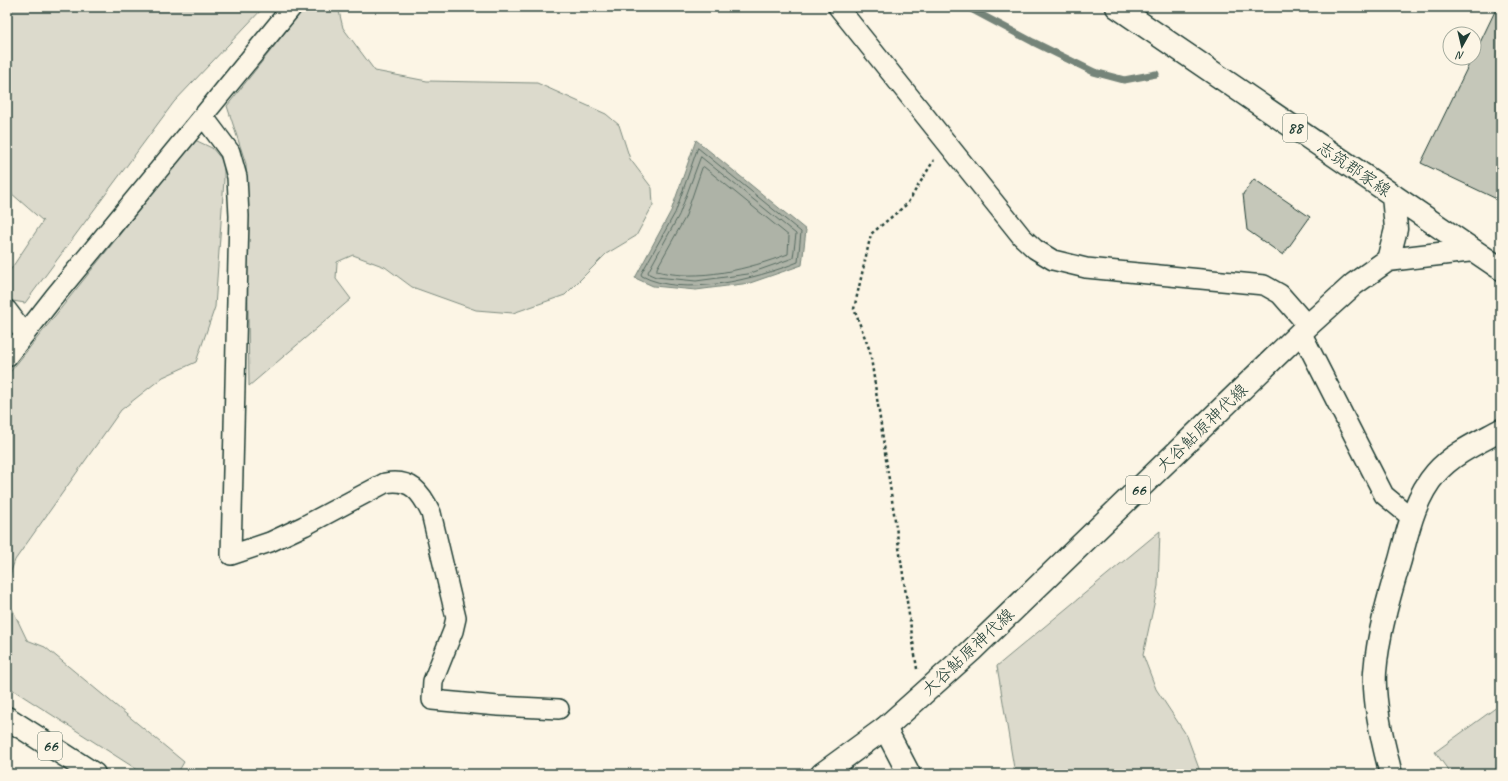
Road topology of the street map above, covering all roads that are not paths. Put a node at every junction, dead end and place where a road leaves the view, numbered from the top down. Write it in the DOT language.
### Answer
graph roads {
  1 [pos="292,7"];
  2 [pos="838,7"];
  3 [pos="1117,7"];
  4 [pos="204,116"];
  5 [pos="1393,195"];
  6 [pos="1473,250"];
  7 [pos="1388,260"];
  8 [pos="1501,269"];
  9 [pos="7,310"];
  10 [pos="1305,329"];
  11 [pos="25,334"];
  12 [pos="7,357"];
  13 [pos="1501,430"];
  14 [pos="1412,518"];
  15 [pos="559,709"];
  16 [pos="7,718"];
  17 [pos="885,728"];
  18 [pos="94,774"];
  19 [pos="822,774"];
  20 [pos="909,774"];
  21 [pos="1391,774"];
  1 -- 4 [label="street"];
  2 -- 10 [label="street"];
  3 -- 5 [label="main road, 志筑郡家線 / 88"];
  4 -- 11 [label="street"];
  4 -- 15 [label="street"];
  5 -- 6 [label="main road, 志筑郡家線 / 88"];
  5 -- 7 [label="main road"];
  6 -- 7 [label="main road, 大谷鮎原神代線 / 66"];
  6 -- 8 [label="main road"];
  7 -- 10 [label="main road, 大谷鮎原神代線 / 66"];
  9 -- 11 [label="street"];
  10 -- 14 [label="street"];
  10 -- 17 [label="main road, 大谷鮎原神代線 / 66"];
  11 -- 12 [label="street"];
  13 -- 14 [label="main road"];
  14 -- 21 [label="main road"];
  16 -- 18 [label="main road, 66"];
  17 -- 19 [label="main road, 大谷鮎原神代線 / 66"];
  17 -- 20 [label="main road"];
}
